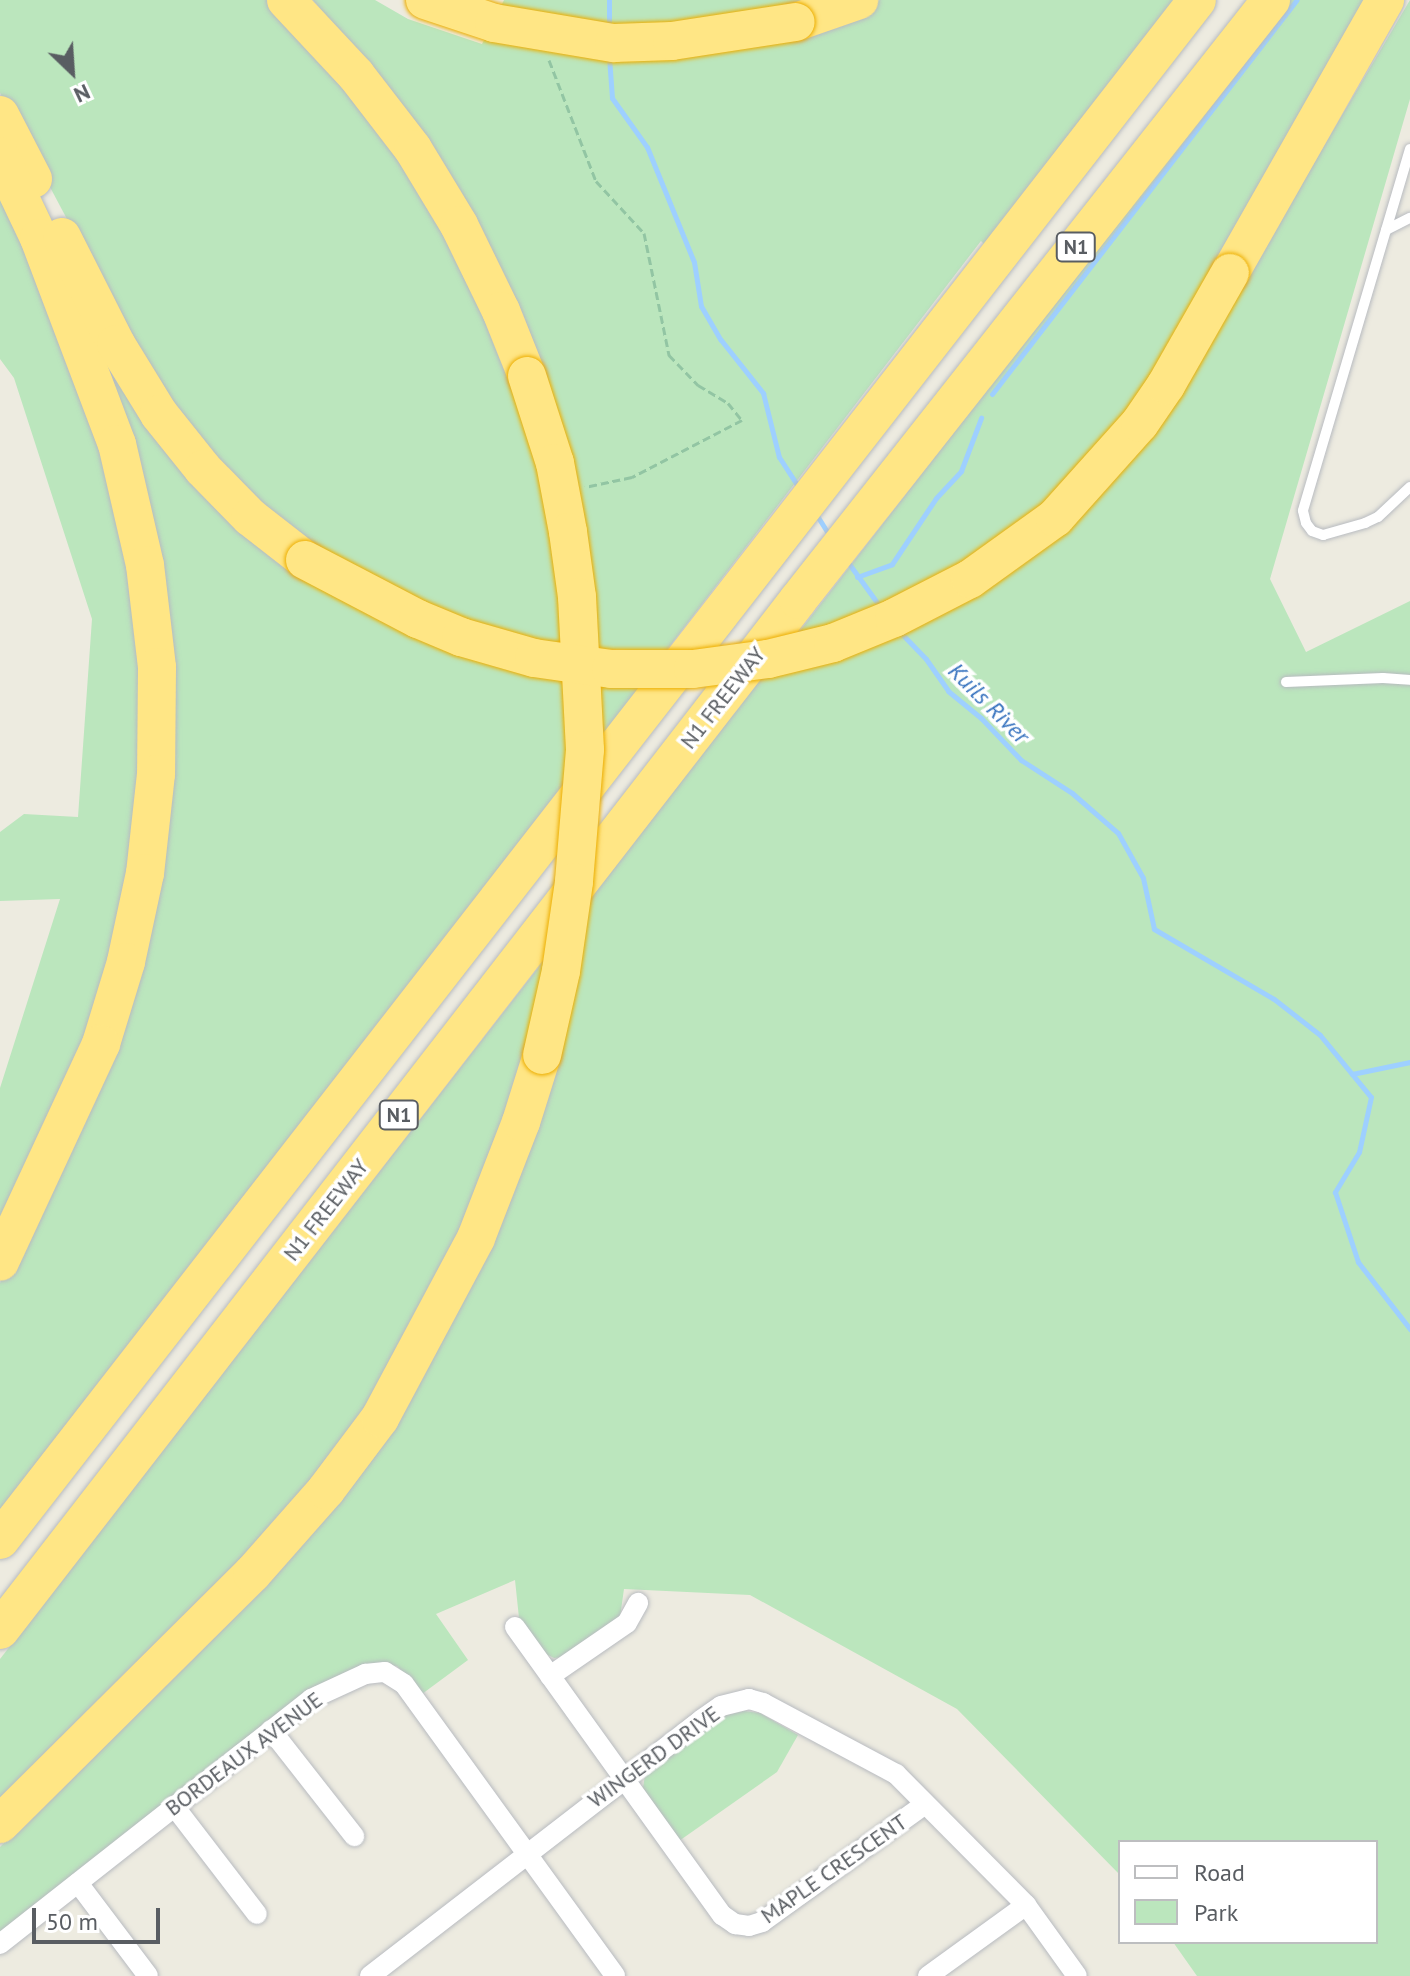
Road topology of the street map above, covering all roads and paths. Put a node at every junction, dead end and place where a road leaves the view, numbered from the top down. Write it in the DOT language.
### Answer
graph roads {
  1 [pos="286,0"];
  2 [pos="425,0"];
  3 [pos="859,0"];
  4 [pos="1197,0"];
  5 [pos="1271,0"];
  6 [pos="1385,0"];
  7 [pos="547,55"];
  8 [pos="0,115"];
  9 [pos="1410,149"];
  10 [pos="0,156"];
  11 [pos="1410,218"];
  12 [pos="1386,230"];
  13 [pos="1410,487"];
  14 [pos="577,489"];
  15 [pos="1410,680"];
  16 [pos="1286,682"];
  17 [pos="0,1262"];
  18 [pos="0,1540"];
  19 [pos="638,1603"];
  20 [pos="515,1627"];
  21 [pos="0,1630"];
  22 [pos="550,1676"];
  23 [pos="271,1730"];
  24 [pos="623,1777"];
  25 [pos="925,1804"];
  26 [pos="174,1806"];
  27 [pos="0,1824"];
  28 [pos="354,1836"];
  29 [pos="526,1853"];
  30 [pos="78,1883"];
  31 [pos="1026,1905"];
  32 [pos="257,1914"];
  33 [pos="0,1944"];
  34 [pos="603,1972"];
  35 [pos="148,1976"];
  36 [pos="370,1976"];
  37 [pos="928,1976"];
  38 [pos="1077,1976"];
  1 -- 27 [label="highway, bridge"];
  2 -- 3 [label="highway, bridge"];
  4 -- 18 [label="highway, N1"];
  5 -- 21 [label="highway, N1 FREEWAY / N1"];
  6 -- 8 [label="highway, bridge"];
  7 -- 14 [label="path"];
  9 -- 12 [label="lane"];
  10 -- 17 [label="highway"];
  11 -- 12 [label="lane"];
  12 -- 13 [label="lane"];
  15 -- 16 [label="lane"];
  19 -- 22 [label="street"];
  20 -- 22 [label="street, MAPLE CRESCENT"];
  22 -- 24 [label="street, MAPLE CRESCENT"];
  23 -- 26 [label="street, BORDEAUX AVENUE"];
  23 -- 28 [label="street"];
  23 -- 29 [label="street, BORDEAUX AVENUE"];
  24 -- 25 [label="street, WINGERD DRIVE"];
  24 -- 25 [label="street, MAPLE CRESCENT"];
  24 -- 29 [label="street, WINGERD DRIVE"];
  25 -- 31 [label="street, WINGERD DRIVE"];
  26 -- 30 [label="street, BORDEAUX AVENUE"];
  26 -- 32 [label="street"];
  29 -- 34 [label="street, BORDEAUX AVENUE"];
  29 -- 36 [label="street, WINGERD DRIVE"];
  30 -- 33 [label="street, BORDEAUX AVENUE"];
  30 -- 35 [label="street"];
  31 -- 37 [label="street"];
  31 -- 38 [label="street, WINGERD DRIVE"];
}
